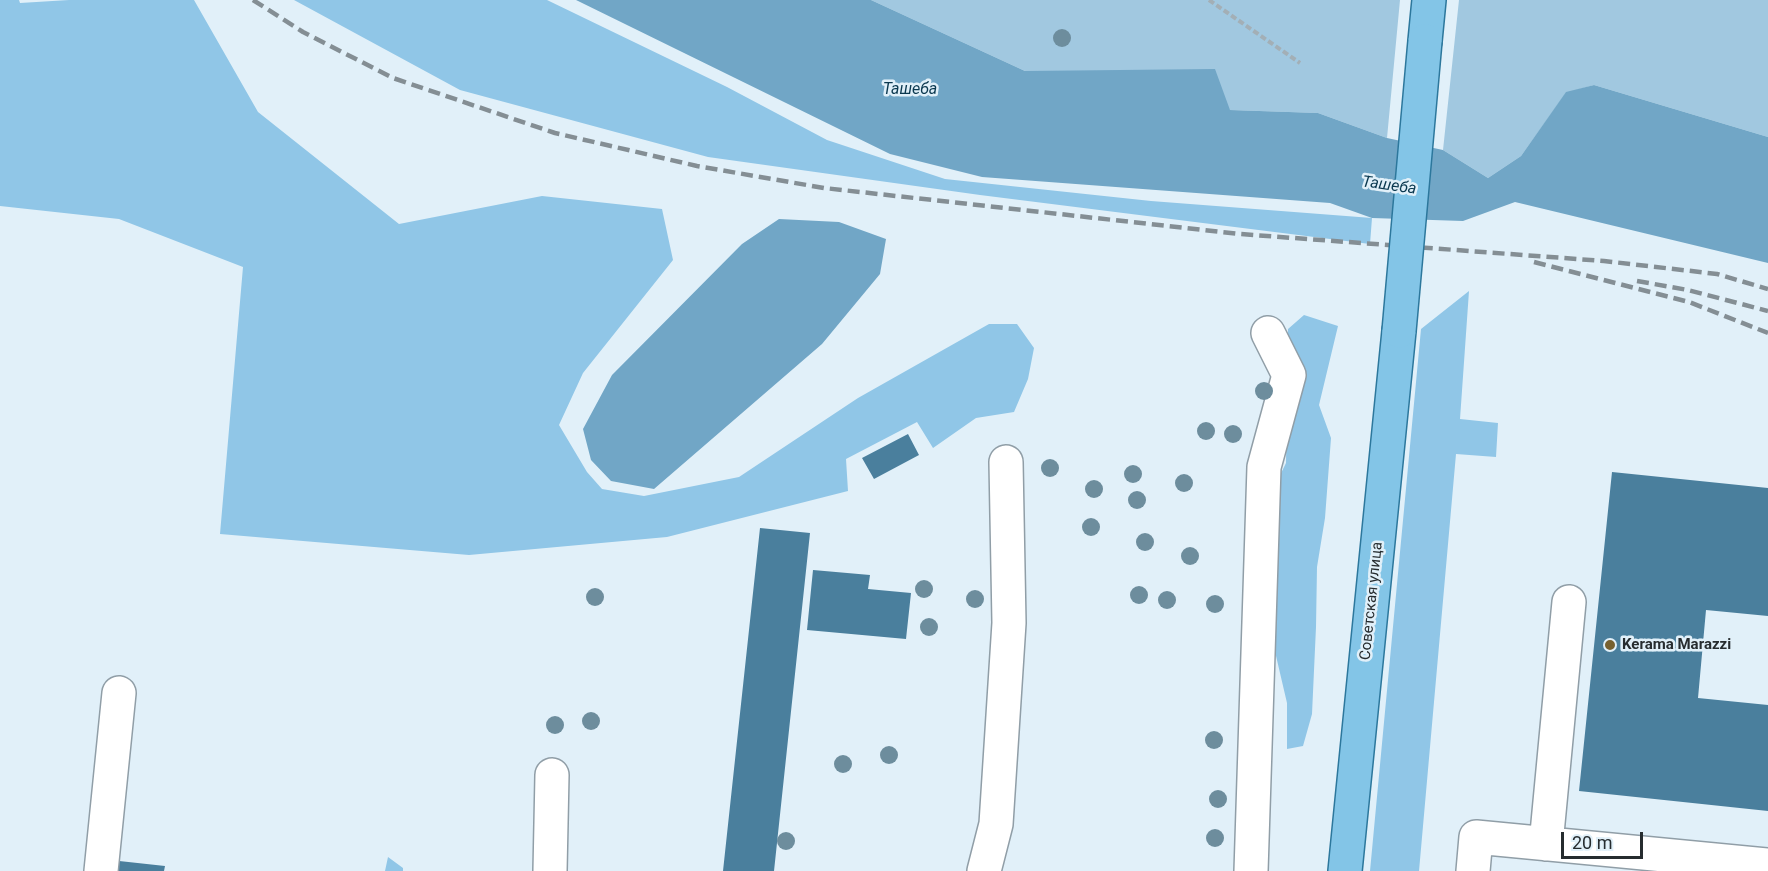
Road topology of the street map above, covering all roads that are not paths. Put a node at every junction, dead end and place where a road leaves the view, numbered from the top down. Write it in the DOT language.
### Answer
graph roads {
  1 [pos="1429,0"];
  2 [pos="1268,333"];
  3 [pos="1006,462"];
  4 [pos="1569,602"];
  5 [pos="119,693"];
  6 [pos="552,775"];
  7 [pos="1546,844"];
  8 [pos="1768,865"];
  9 [pos="101,871"];
  10 [pos="550,871"];
  11 [pos="984,871"];
  12 [pos="1251,871"];
  13 [pos="1345,871"];
  14 [pos="1473,871"];
  1 -- 13 [label="main road, Советская улица, bridge"];
  2 -- 12 [label="lane"];
  3 -- 11 [label="lane"];
  4 -- 7 [label="lane"];
  5 -- 9 [label="lane"];
  6 -- 10 [label="lane"];
  7 -- 8 [label="lane"];
  7 -- 14 [label="lane"];
}
